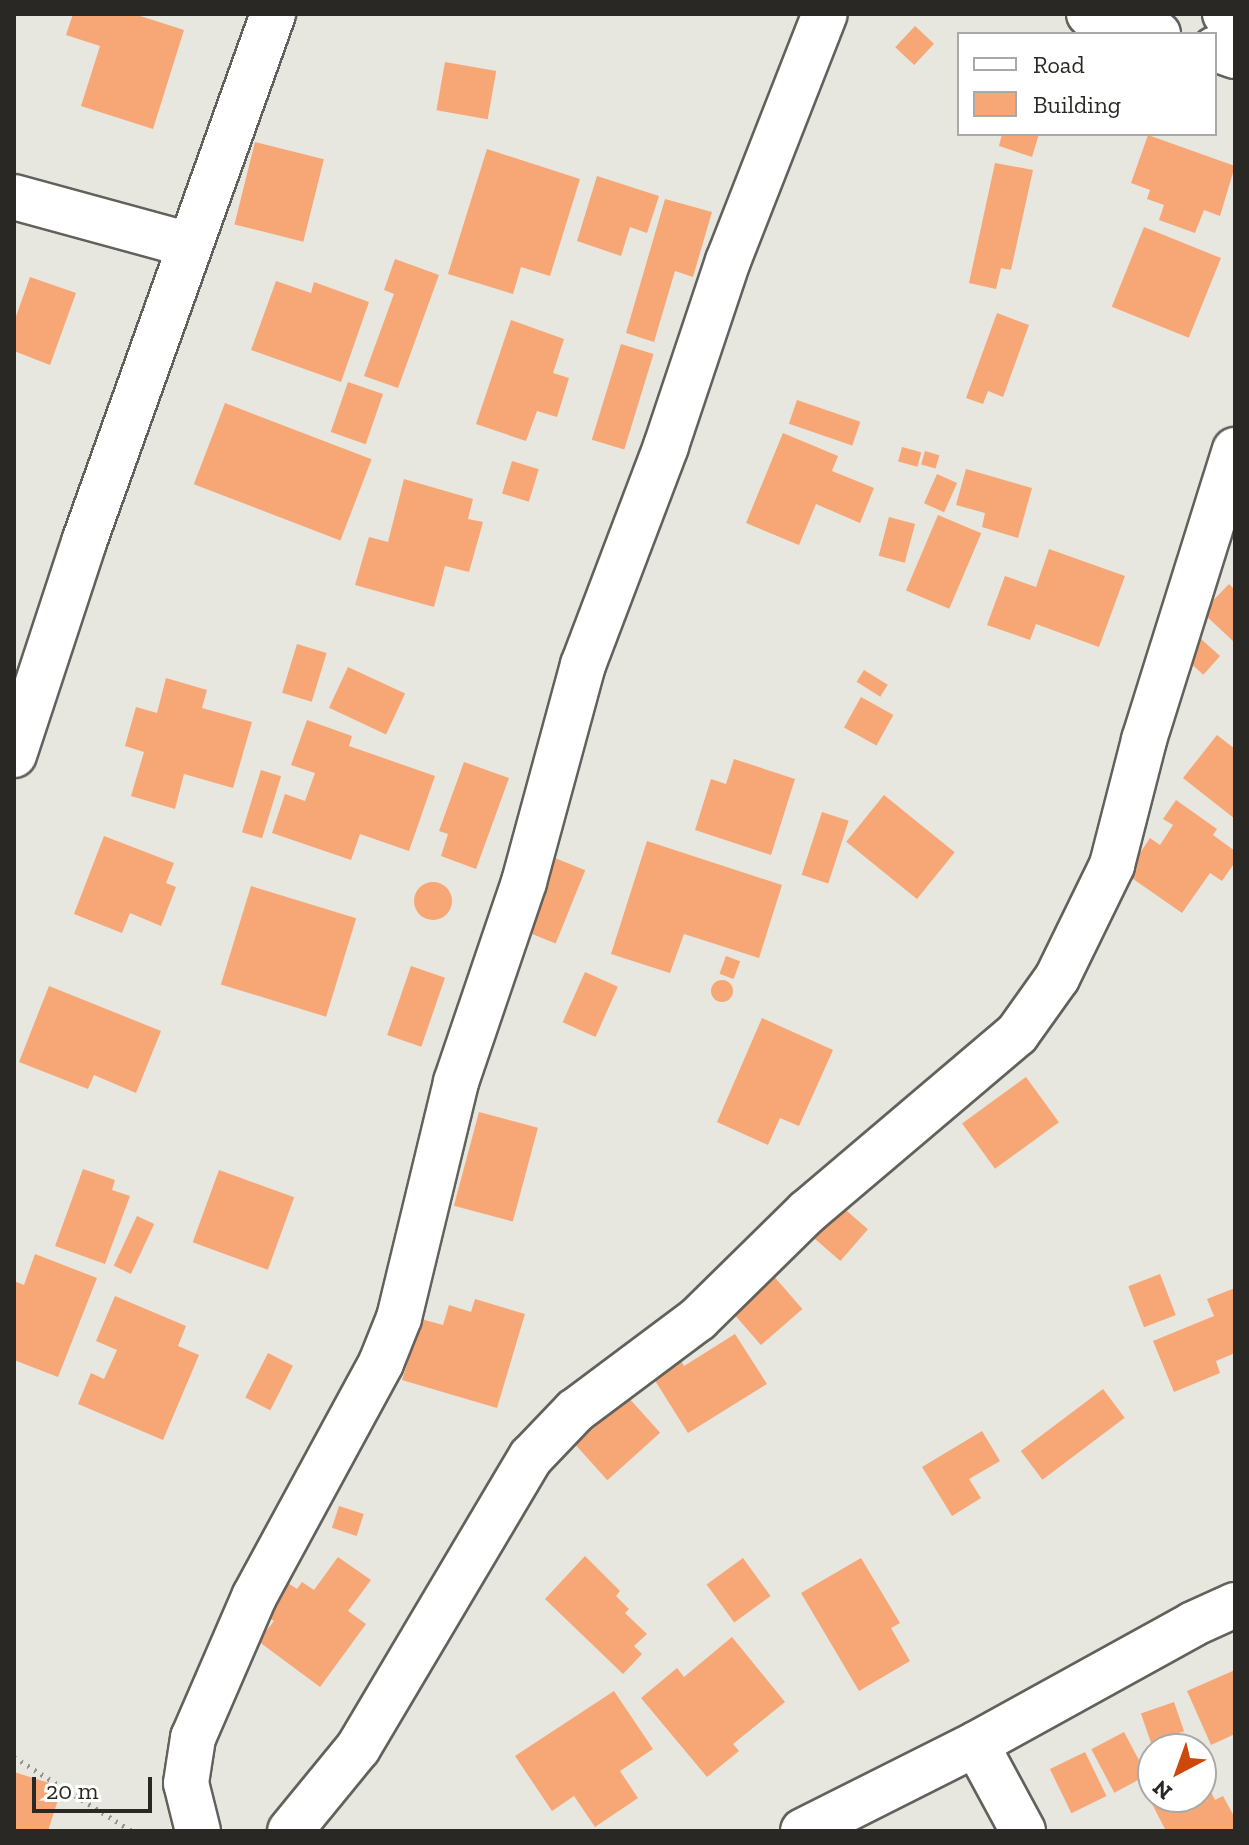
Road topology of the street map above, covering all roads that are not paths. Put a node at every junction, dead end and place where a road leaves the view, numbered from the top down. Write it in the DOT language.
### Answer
graph roads {
  1 [pos="273,14"];
  2 [pos="825,14"];
  3 [pos="1089,14"];
  4 [pos="1225,14"];
  5 [pos="1235,17"];
  6 [pos="1151,32"];
  7 [pos="14,197"];
  8 [pos="189,245"];
  9 [pos="1235,450"];
  10 [pos="14,755"];
  11 [pos="1235,1605"];
  12 [pos="976,1744"];
  13 [pos="198,1831"];
  14 [pos="290,1831"];
  15 [pos="803,1831"];
  16 [pos="1023,1831"];
  1 -- 8 [label="street"];
  2 -- 13 [label="street"];
  3 -- 6 [label="street"];
  4 -- 5 [label="street"];
  7 -- 8 [label="street"];
  8 -- 10 [label="street"];
  9 -- 14 [label="street"];
  11 -- 12 [label="street"];
  12 -- 15 [label="street"];
  12 -- 16 [label="street"];
}
